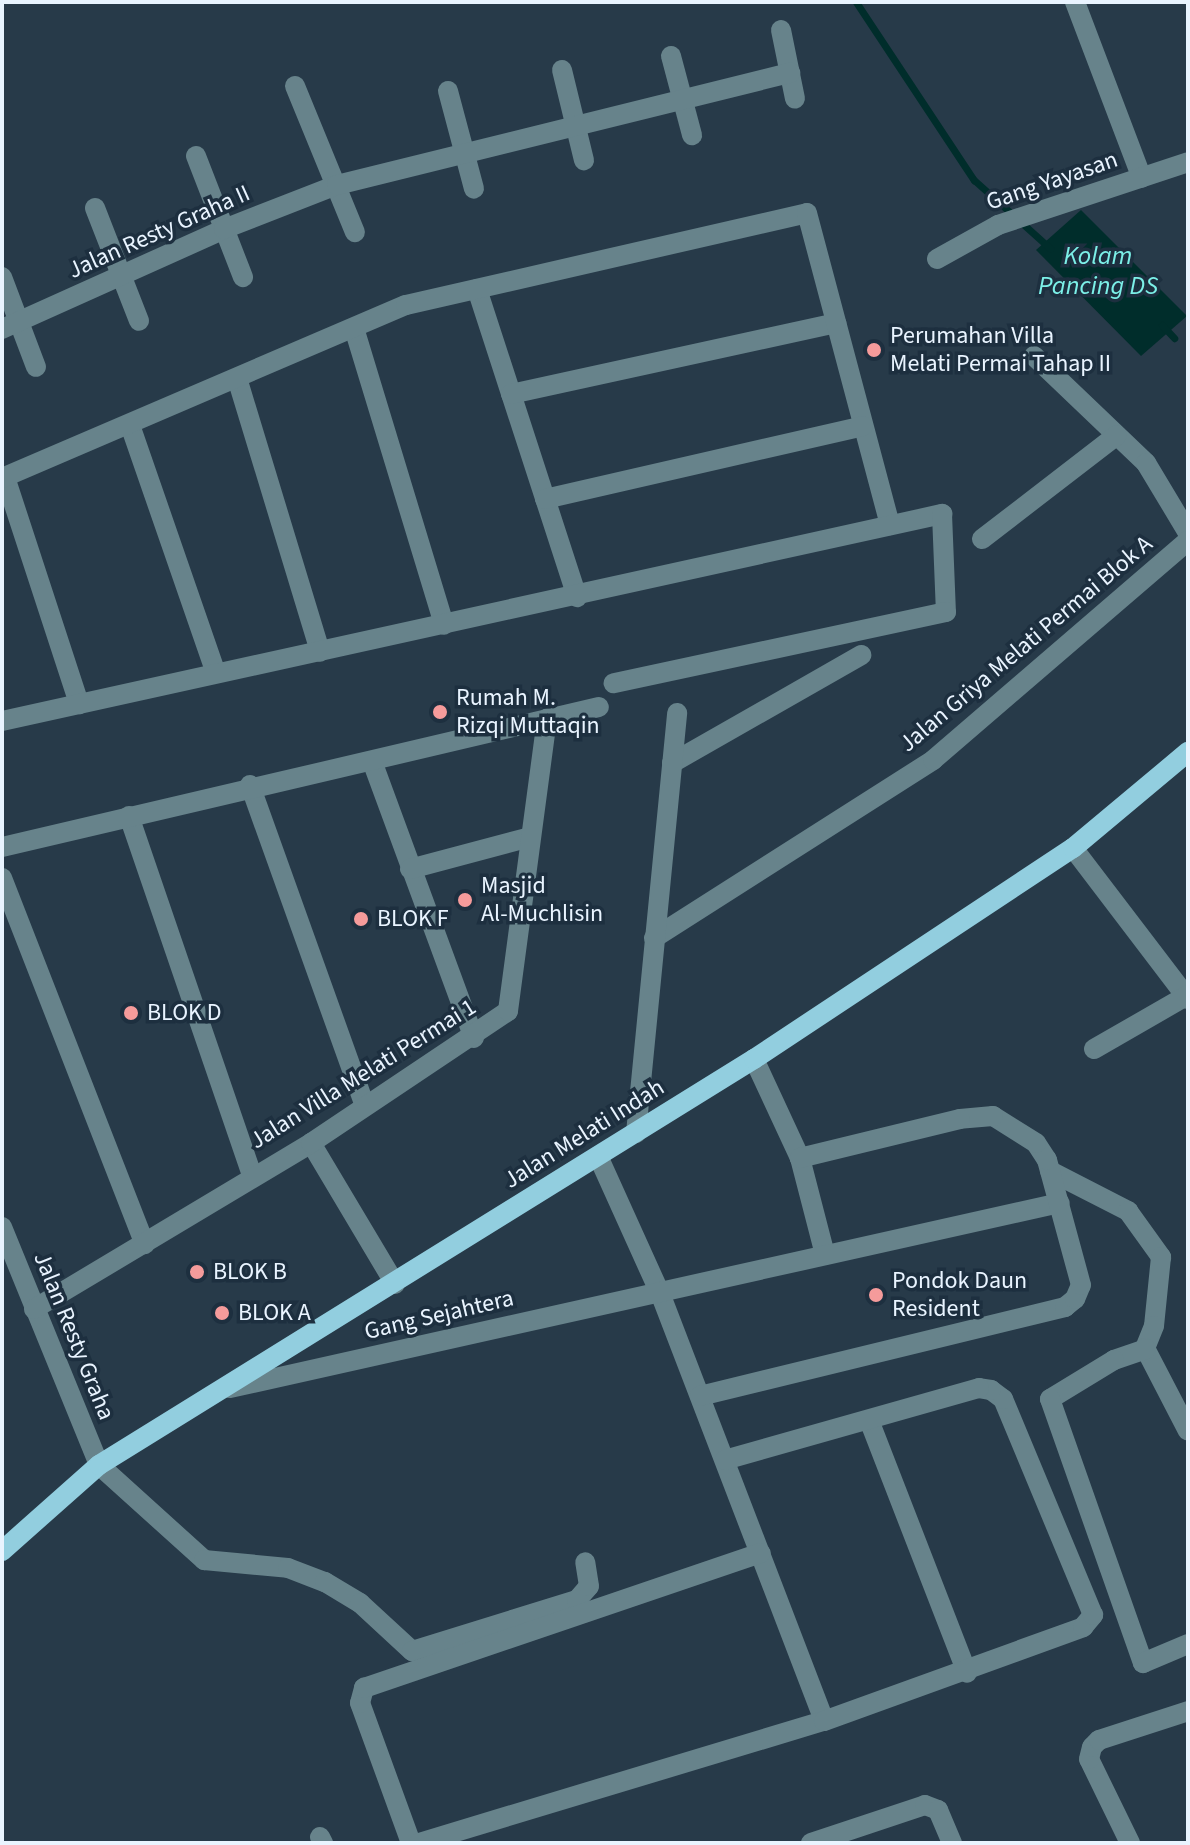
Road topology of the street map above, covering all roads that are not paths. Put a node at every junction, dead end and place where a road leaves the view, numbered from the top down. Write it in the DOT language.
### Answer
graph roads {
  1 [pos="1075,2"];
  2 [pos="781,30"];
  3 [pos="671,56"];
  4 [pos="562,70"];
  5 [pos="790,73"];
  6 [pos="295,86"];
  7 [pos="448,91"];
  8 [pos="682,99"];
  9 [pos="795,99"];
  10 [pos="576,128"];
  11 [pos="692,135"];
  12 [pos="196,156"];
  13 [pos="465,157"];
  14 [pos="584,160"];
  15 [pos="1188,162"];
  16 [pos="1142,178"];
  17 [pos="337,185"];
  18 [pos="474,189"];
  19 [pos="95,208"];
  20 [pos="224,229"];
  21 [pos="355,232"];
  22 [pos="937,259"];
  23 [pos="2,277"];
  24 [pos="123,277"];
  25 [pos="243,277"];
  26 [pos="477,289"];
  27 [pos="139,321"];
  28 [pos="836,323"];
  29 [pos="11,325"];
  30 [pos="354,328"];
  31 [pos="1034,356"];
  32 [pos="36,367"];
  33 [pos="237,378"];
  34 [pos="511,394"];
  35 [pos="130,425"];
  36 [pos="863,426"];
  37 [pos="1117,435"];
  38 [pos="4,477"];
  39 [pos="545,499"];
  40 [pos="890,525"];
  41 [pos="1188,533"];
  42 [pos="982,539"];
  43 [pos="1188,541"];
  44 [pos="577,597"];
  45 [pos="444,625"];
  46 [pos="320,652"];
  47 [pos="861,655"];
  48 [pos="215,671"];
  49 [pos="614,683"];
  50 [pos="79,704"];
  51 [pos="599,707"];
  52 [pos="677,713"];
  53 [pos="547,719"];
  54 [pos="2,721"];
  55 [pos="1188,752"];
  56 [pos="372,761"];
  57 [pos="672,763"];
  58 [pos="250,785"];
  59 [pos="129,816"];
  60 [pos="530,837"];
  61 [pos="2,847"];
  62 [pos="1073,848"];
  63 [pos="410,869"];
  64 [pos="2,878"];
  65 [pos="654,938"];
  66 [pos="1187,997"];
  67 [pos="474,1038"];
  68 [pos="1094,1049"];
  69 [pos="754,1059"];
  70 [pos="364,1104"];
  71 [pos="636,1133"];
  72 [pos="311,1143"];
  73 [pos="598,1156"];
  74 [pos="800,1158"];
  75 [pos="1050,1171"];
  76 [pos="252,1175"];
  77 [pos="1060,1203"];
  78 [pos="2,1227"];
  79 [pos="145,1244"];
  80 [pos="825,1255"];
  81 [pos="395,1284"];
  82 [pos="660,1293"];
  83 [pos="34,1309"];
  84 [pos="1146,1349"];
  85 [pos="230,1388"];
  86 [pos="700,1396"];
  87 [pos="869,1420"];
  88 [pos="1188,1431"];
  89 [pos="725,1460"];
  90 [pos="99,1465"];
  91 [pos="2,1551"];
  92 [pos="761,1553"];
  93 [pos="585,1562"];
  94 [pos="1188,1644"];
  95 [pos="967,1673"];
  96 [pos="1188,1711"];
  97 [pos="824,1721"];
  98 [pos="411,1843"];
  99 [pos="419,1843"];
  100 [pos="811,1843"];
  101 [pos="952,1843"];
  102 [pos="1130,1843"];
  1 -- 16 [label="street"];
  2 -- 5 [label="street"];
  3 -- 8 [label="street"];
  4 -- 10 [label="street"];
  5 -- 8 [label="street, Jalan Resty Graha II"];
  5 -- 9 [label="street"];
  6 -- 17 [label="street"];
  7 -- 13 [label="street"];
  8 -- 10 [label="street, Jalan Resty Graha II"];
  8 -- 11 [label="street"];
  10 -- 13 [label="street, Jalan Resty Graha II"];
  10 -- 14 [label="street"];
  12 -- 20 [label="street"];
  13 -- 17 [label="street, Jalan Resty Graha II"];
  13 -- 18 [label="street"];
  15 -- 16 [label="street, Gang Yayasan"];
  16 -- 22 [label="street, Gang Yayasan"];
  17 -- 20 [label="street, Jalan Resty Graha II"];
  17 -- 21 [label="street"];
  19 -- 24 [label="street"];
  20 -- 24 [label="street, Jalan Resty Graha II"];
  20 -- 25 [label="street"];
  23 -- 29 [label="street"];
  24 -- 27 [label="street"];
  24 -- 29 [label="street, Jalan Resty Graha II"];
  26 -- 28 [label="street"];
  26 -- 30 [label="street"];
  26 -- 34 [label="street"];
  28 -- 34 [label="street"];
  28 -- 36 [label="street"];
  29 -- 32 [label="street"];
  30 -- 33 [label="street"];
  30 -- 45 [label="street"];
  31 -- 37 [label="street"];
  33 -- 35 [label="street"];
  33 -- 46 [label="street"];
  34 -- 39 [label="street"];
  35 -- 38 [label="street"];
  35 -- 48 [label="street"];
  36 -- 39 [label="street"];
  36 -- 40 [label="street"];
  37 -- 41 [label="street"];
  37 -- 42 [label="street"];
  38 -- 50 [label="street"];
  39 -- 44 [label="street"];
  40 -- 44 [label="street"];
  40 -- 49 [label="street"];
  43 -- 65 [label="street, Jalan Griya Melati Permai Blok A"];
  44 -- 45 [label="street"];
  45 -- 46 [label="street"];
  46 -- 48 [label="street"];
  47 -- 57 [label="street"];
  48 -- 50 [label="street"];
  50 -- 54 [label="street"];
  51 -- 53 [label="street"];
  52 -- 57 [label="street"];
  53 -- 56 [label="street"];
  53 -- 60 [label="street, Jalan Villa Melati Permai 1"];
  55 -- 62 [label="main road, Jalan Melati Indah"];
  56 -- 58 [label="street"];
  56 -- 63 [label="street"];
  57 -- 65 [label="street"];
  58 -- 59 [label="street"];
  58 -- 70 [label="street"];
  59 -- 61 [label="street"];
  59 -- 76 [label="street"];
  60 -- 63 [label="street"];
  60 -- 67 [label="street, Jalan Villa Melati Permai 1"];
  62 -- 66 [label="street"];
  62 -- 69 [label="main road, Jalan Melati Indah"];
  63 -- 67 [label="street"];
  64 -- 79 [label="street"];
  65 -- 71 [label="street"];
  66 -- 68 [label="street"];
  67 -- 70 [label="street, Jalan Villa Melati Permai 1"];
  69 -- 71 [label="main road, Jalan Melati Indah"];
  69 -- 74 [label="street"];
  70 -- 72 [label="street, Jalan Villa Melati Permai 1"];
  71 -- 73 [label="main road, Jalan Melati Indah"];
  72 -- 76 [label="street, Jalan Villa Melati Permai 1"];
  72 -- 81 [label="street"];
  73 -- 81 [label="main road, Jalan Melati Indah"];
  73 -- 82 [label="street"];
  74 -- 75 [label="street"];
  74 -- 80 [label="street"];
  75 -- 77 [label="street"];
  75 -- 84 [label="street"];
  76 -- 79 [label="street, Jalan Villa Melati Permai 1"];
  77 -- 80 [label="street, Gang Sejahtera"];
  77 -- 86 [label="street"];
  78 -- 83 [label="street, Jalan Resty Graha"];
  79 -- 83 [label="street, Jalan Villa Melati Permai 1"];
  80 -- 82 [label="street, Gang Sejahtera"];
  81 -- 85 [label="main road, Jalan Melati Indah"];
  82 -- 85 [label="street, Gang Sejahtera"];
  82 -- 86 [label="street"];
  83 -- 90 [label="street, Jalan Resty Graha"];
  84 -- 88 [label="street"];
  84 -- 94 [label="street"];
  85 -- 90 [label="main road, Jalan Melati Indah"];
  86 -- 89 [label="street"];
  87 -- 89 [label="street"];
  87 -- 95 [label="street"];
  87 -- 95 [label="street"];
  89 -- 92 [label="street"];
  90 -- 91 [label="main road, Jalan Melati Indah"];
  90 -- 93 [label="street"];
  92 -- 97 [label="street"];
  92 -- 98 [label="street"];
  95 -- 97 [label="street"];
  96 -- 102 [label="street"];
  97 -- 99 [label="street"];
  100 -- 101 [label="street"];
}
